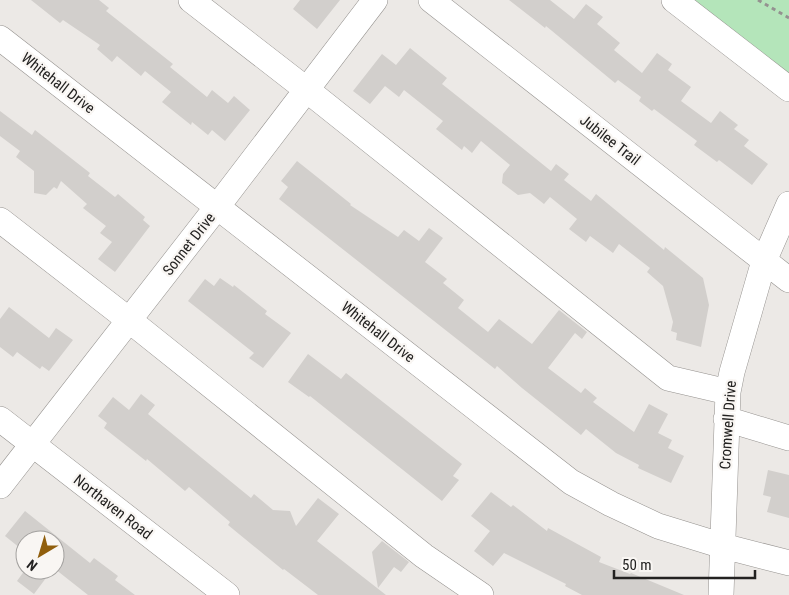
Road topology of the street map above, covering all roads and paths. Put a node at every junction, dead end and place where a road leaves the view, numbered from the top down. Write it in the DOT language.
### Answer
graph roads {
  1 [pos="191,0"];
  2 [pos="376,0"];
  3 [pos="431,0"];
  4 [pos="674,0"];
  5 [pos="758,0"];
  6 [pos="789,18"];
  7 [pos="0,38"];
  8 [pos="789,89"];
  9 [pos="307,90"];
  10 [pos="789,204"];
  11 [pos="217,207"];
  12 [pos="0,220"];
  13 [pos="764,261"];
  14 [pos="789,280"];
  15 [pos="129,320"];
  16 [pos="728,392"];
  17 [pos="0,419"];
  18 [pos="726,419"];
  19 [pos="789,438"];
  20 [pos="32,444"];
  21 [pos="0,486"];
  22 [pos="723,546"];
  23 [pos="789,563"];
  24 [pos="227,595"];
  25 [pos="481,595"];
  26 [pos="721,595"];
  1 -- 9 [label="street"];
  2 -- 9 [label="street, Sonnet Drive"];
  3 -- 13 [label="street, Jubilee Trail"];
  4 -- 8 [label="street"];
  5 -- 6 [label="path"];
  7 -- 11 [label="street, Whitehall Drive"];
  9 -- 11 [label="street, Sonnet Drive"];
  9 -- 16 [label="street"];
  10 -- 13 [label="street, Cromwell Drive"];
  11 -- 15 [label="street, Sonnet Drive"];
  11 -- 22 [label="street, Whitehall Drive"];
  12 -- 15 [label="street"];
  13 -- 14 [label="street, Jubilee Trail"];
  13 -- 16 [label="street, Cromwell Drive"];
  15 -- 20 [label="street, Sonnet Drive"];
  15 -- 25 [label="street"];
  16 -- 18 [label="street, Cromwell Drive"];
  17 -- 20 [label="street, Northaven Road"];
  18 -- 19 [label="street"];
  18 -- 22 [label="street, Cromwell Drive"];
  20 -- 21 [label="street, Sonnet Drive"];
  20 -- 24 [label="street, Northaven Road"];
  22 -- 23 [label="street, Whitehall Drive"];
  22 -- 26 [label="street, Cromwell Drive"];
}
